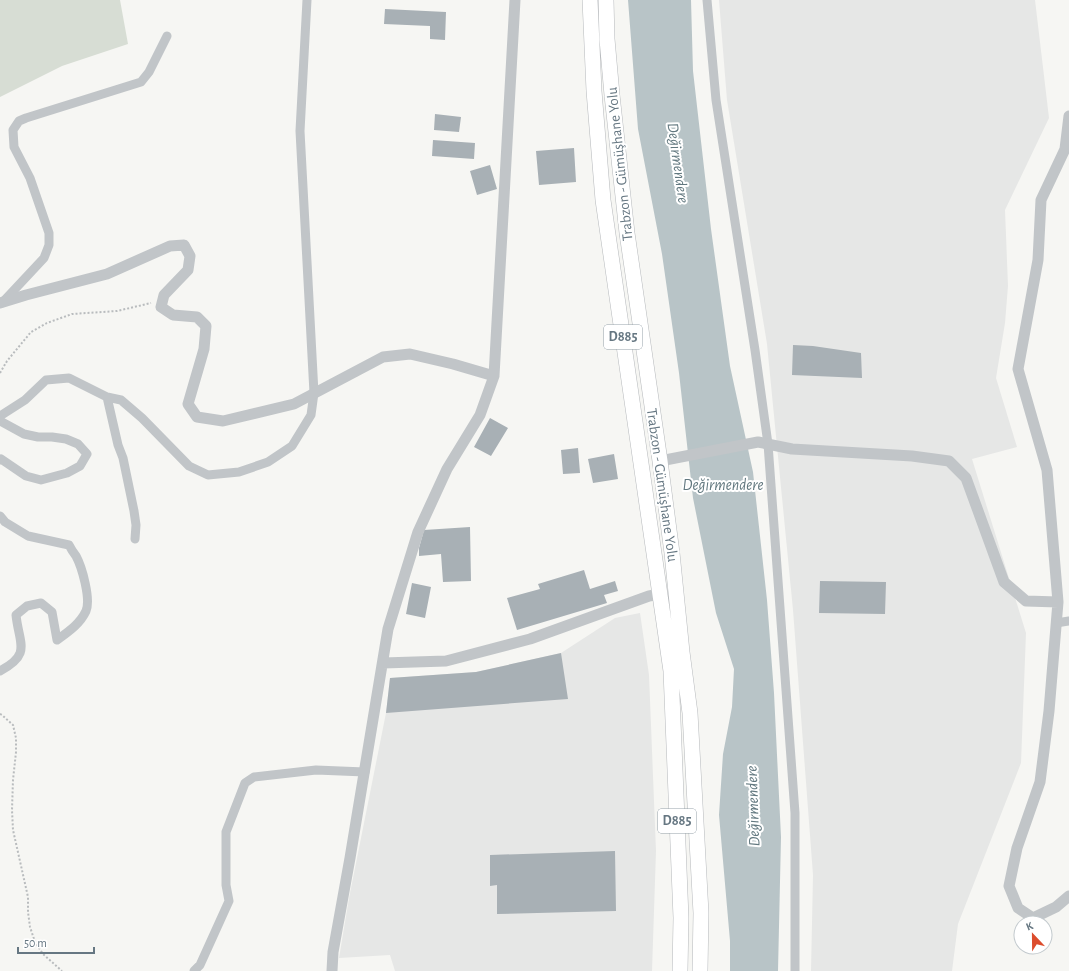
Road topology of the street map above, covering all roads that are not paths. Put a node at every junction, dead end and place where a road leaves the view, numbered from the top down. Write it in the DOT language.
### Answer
graph roads {
  1 [pos="307,0"];
  2 [pos="515,0"];
  3 [pos="590,0"];
  4 [pos="606,0"];
  5 [pos="707,0"];
  6 [pos="167,36"];
  7 [pos="1069,116"];
  8 [pos="1,303"];
  9 [pos="494,376"];
  10 [pos="314,393"];
  11 [pos="107,397"];
  12 [pos="0,416"];
  13 [pos="0,421"];
  14 [pos="763,443"];
  15 [pos="667,459"];
  16 [pos="0,460"];
  17 [pos="0,516"];
  18 [pos="135,539"];
  19 [pos="660,594"];
  20 [pos="1058,602"];
  21 [pos="1069,621"];
  22 [pos="1056,623"];
  23 [pos="383,663"];
  24 [pos="0,671"];
  25 [pos="365,772"];
  26 [pos="1069,896"];
  27 [pos="194,971"];
  28 [pos="332,971"];
  29 [pos="680,971"];
  30 [pos="700,971"];
  31 [pos="795,971"];
  1 -- 10 [label="street"];
  2 -- 9 [label="street"];
  3 -- 19 [label="highway, Trabzon - Gümüşhane Yolu / D885"];
  4 -- 15 [label="highway, Trabzon - Gümüşhane Yolu / D885"];
  5 -- 14 [label="street"];
  6 -- 8 [label="street"];
  7 -- 20 [label="street"];
  8 -- 10 [label="street"];
  9 -- 10 [label="street"];
  9 -- 23 [label="street"];
  10 -- 11 [label="street"];
  11 -- 12 [label="street"];
  11 -- 18 [label="street"];
  13 -- 16 [label="street"];
  14 -- 15 [label="street"];
  14 -- 20 [label="street"];
  14 -- 31 [label="street"];
  15 -- 30 [label="highway, Trabzon - Gümüşhane Yolu / D885"];
  17 -- 24 [label="street"];
  19 -- 23 [label="street"];
  19 -- 29 [label="highway, Trabzon - Gümüşhane Yolu / D885"];
  20 -- 22 [label="street"];
  21 -- 22 [label="street"];
  22 -- 26 [label="street"];
  23 -- 25 [label="street"];
  25 -- 27 [label="street"];
  25 -- 28 [label="street"];
}
